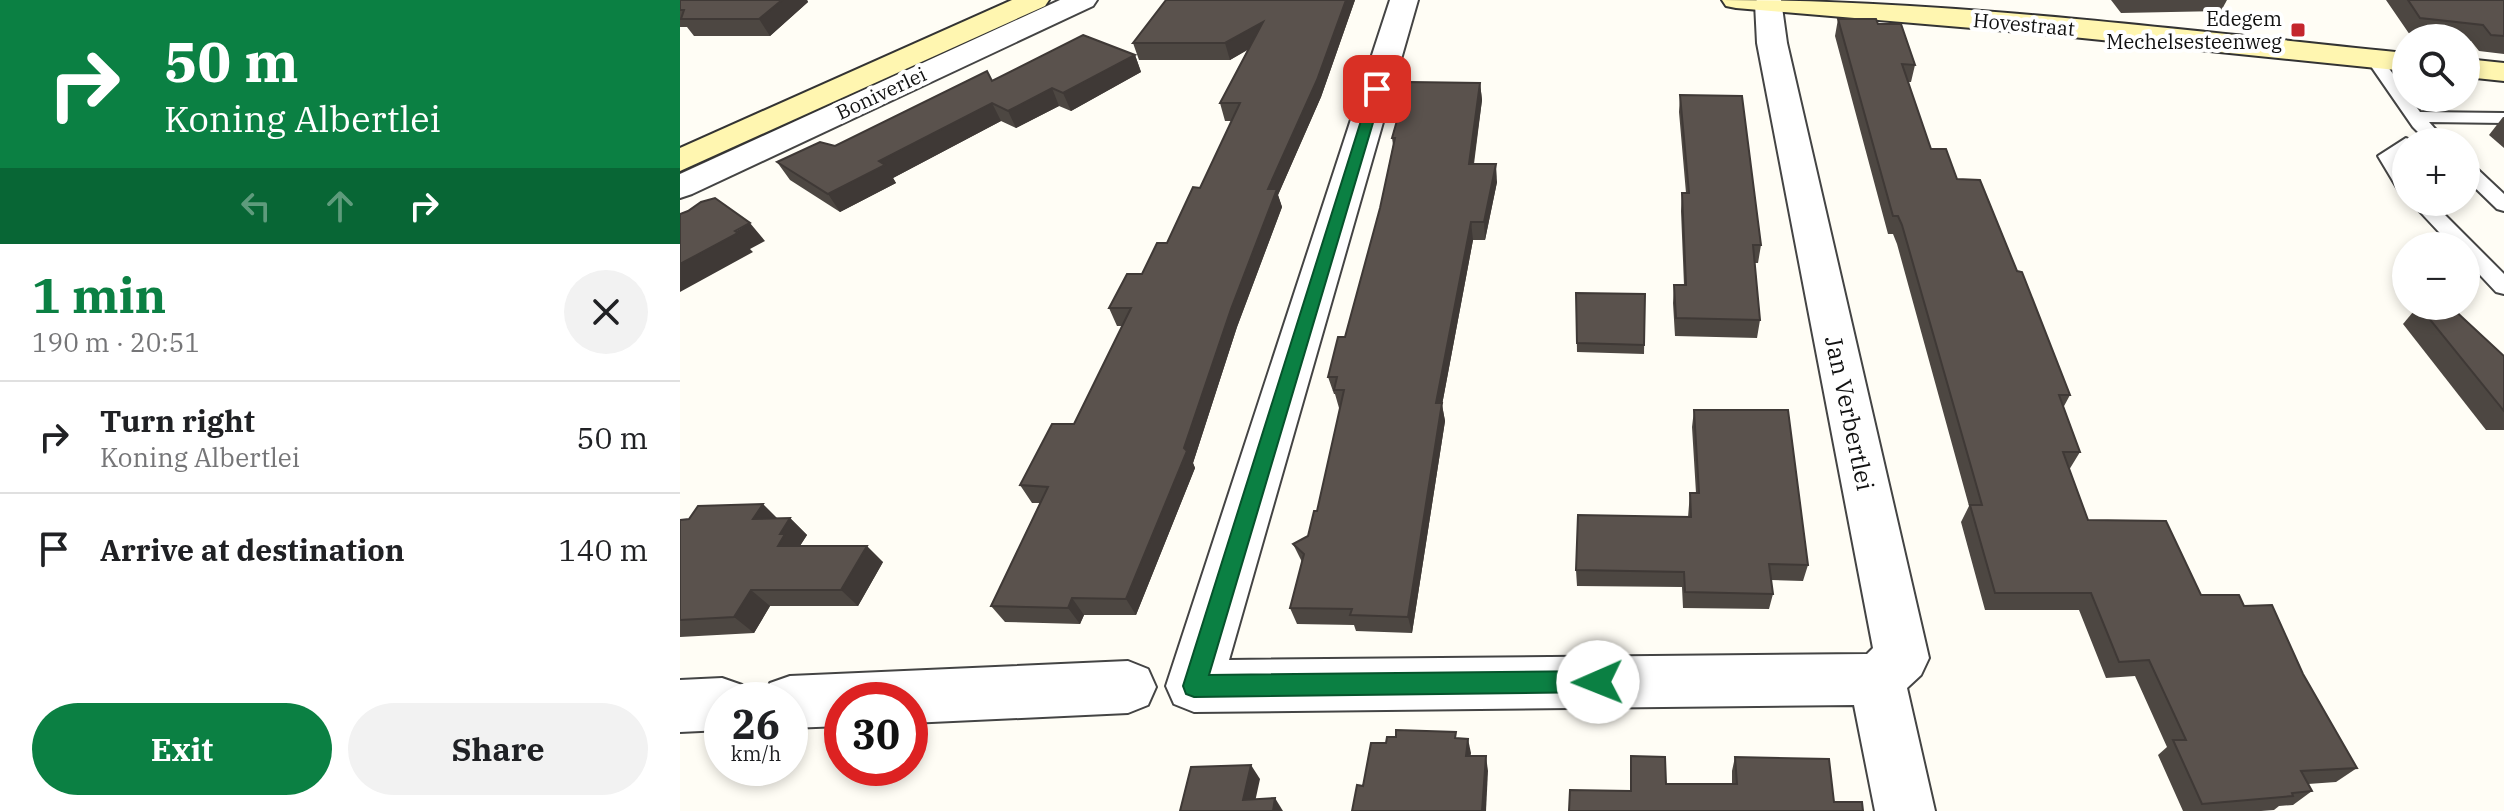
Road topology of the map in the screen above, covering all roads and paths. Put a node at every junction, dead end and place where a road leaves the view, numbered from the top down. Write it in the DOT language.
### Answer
graph roads {
  1 [pos="1035,0"];
  2 [pos="1083,0"];
  3 [pos="1404,0"];
  4 [pos="1753,1"];
  5 [pos="2374,59"];
  6 [pos="2392,61"];
  7 [pos="2480,69"];
  8 [pos="2504,72"];
  9 [pos="2415,117"];
  10 [pos="2504,118"];
  11 [pos="2425,128"];
  12 [pos="680,161"];
  13 [pos="2480,182"];
  14 [pos="680,187"];
  15 [pos="2504,205"];
  16 [pos="2435,216"];
  17 [pos="2450,232"];
  18 [pos="2480,262"];
  19 [pos="2504,287"];
  20 [pos="1877,679"];
  21 [pos="1128,687"];
  22 [pos="808,701"];
  23 [pos="704,705"];
  24 [pos="680,706"];
  25 [pos="1905,811"];
  1 -- 12 [label="street, Boniverlei"];
  2 -- 14 [label="street, Boniverlei"];
  3 -- 20 [label="street"];
  4 -- 5 [label="street, Hovestraat"];
  4 -- 20 [label="street, Jan Verbertlei"];
  5 -- 6 [label="street, Hovestraat"];
  5 -- 9 [label="lane"];
  7 -- 8 [label="street"];
  9 -- 10 [label="lane"];
  9 -- 11 [label="lane"];
  13 -- 15 [label="lane"];
  16 -- 17 [label="lane"];
  18 -- 19 [label="lane"];
  20 -- 25 [label="street"];
  21 -- 22 [label="street"];
  23 -- 24 [label="street"];
}
